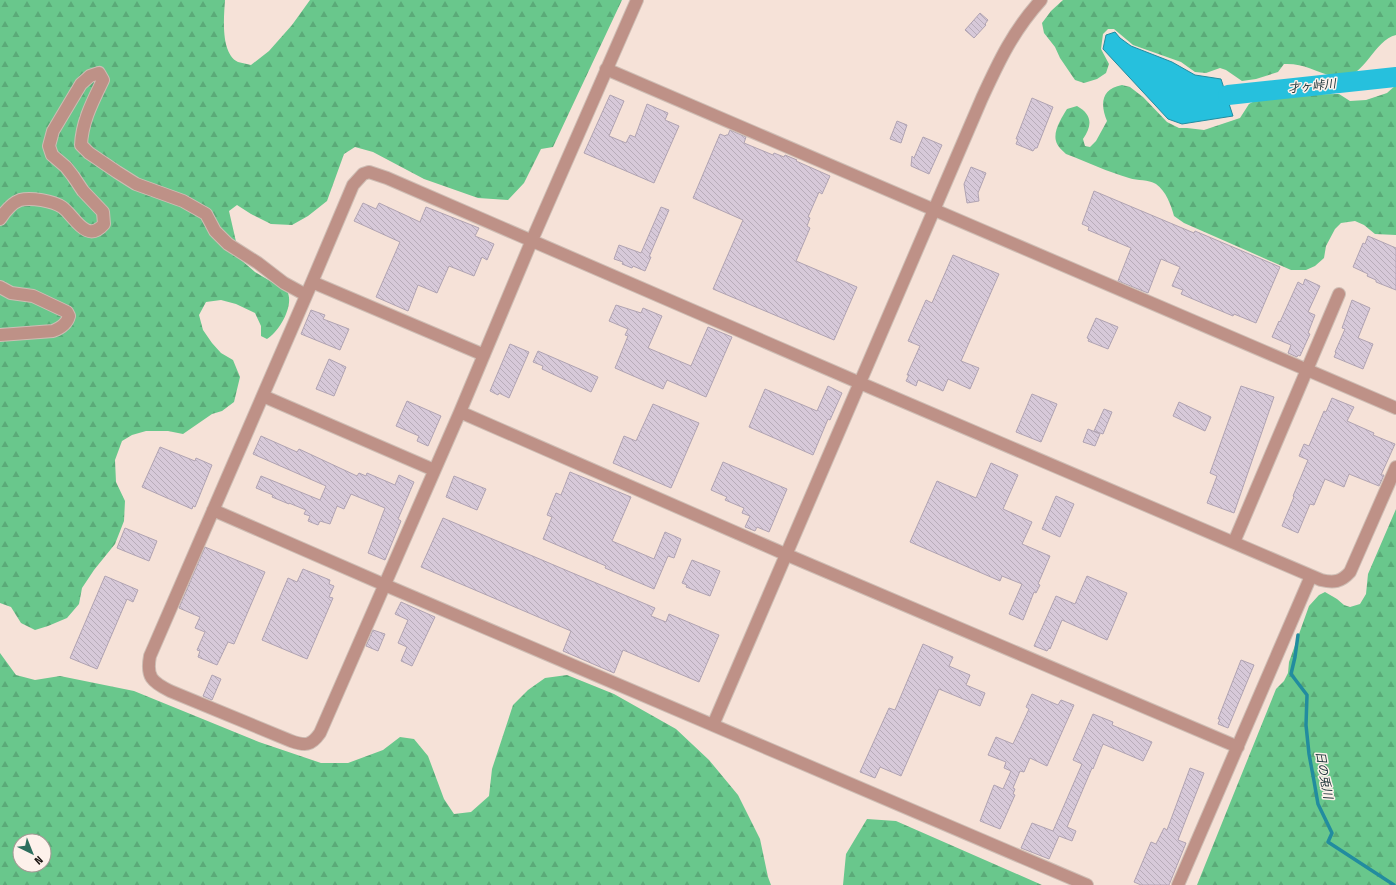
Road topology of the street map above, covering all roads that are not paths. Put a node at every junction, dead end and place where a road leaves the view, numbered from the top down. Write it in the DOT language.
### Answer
graph roads {
  1 [pos="636,0"];
  2 [pos="1041,0"];
  3 [pos="606,69"];
  4 [pos="934,211"];
  5 [pos="0,219"];
  6 [pos="532,240"];
  7 [pos="312,282"];
  8 [pos="0,287"];
  9 [pos="1339,294"];
  10 [pos="306,295"];
  11 [pos="0,335"];
  12 [pos="484,355"];
  13 [pos="1308,371"];
  14 [pos="860,383"];
  15 [pos="262,396"];
  16 [pos="1396,408"];
  17 [pos="460,412"];
  18 [pos="1396,466"];
  19 [pos="434,470"];
  20 [pos="213,510"];
  21 [pos="1234,542"];
  22 [pos="786,554"];
  23 [pos="1311,576"];
  24 [pos="385,585"];
  25 [pos="713,725"];
  26 [pos="1238,747"];
  27 [pos="1087,885"];
  28 [pos="1178,885"];
  1 -- 3 [label="street"];
  2 -- 4 [label="street"];
  3 -- 4 [label="street"];
  3 -- 6 [label="street"];
  4 -- 13 [label="street"];
  4 -- 14 [label="street"];
  5 -- 10 [label="street"];
  6 -- 7 [label="street"];
  6 -- 12 [label="street"];
  6 -- 14 [label="street"];
  7 -- 10 [label="street"];
  7 -- 12 [label="street"];
  8 -- 11 [label="street"];
  9 -- 13 [label="street"];
  10 -- 15 [label="street"];
  12 -- 17 [label="street"];
  13 -- 16 [label="street"];
  13 -- 21 [label="street"];
  14 -- 21 [label="street"];
  14 -- 22 [label="street"];
  15 -- 19 [label="street"];
  15 -- 20 [label="street"];
  17 -- 19 [label="street"];
  17 -- 22 [label="street"];
  18 -- 23 [label="street"];
  19 -- 24 [label="street"];
  20 -- 24 [label="street"];
  20 -- 24 [label="street"];
  21 -- 23 [label="street"];
  22 -- 25 [label="street"];
  22 -- 26 [label="street"];
  23 -- 26 [label="street"];
  24 -- 25 [label="street"];
  25 -- 27 [label="street"];
  26 -- 28 [label="street"];
}
